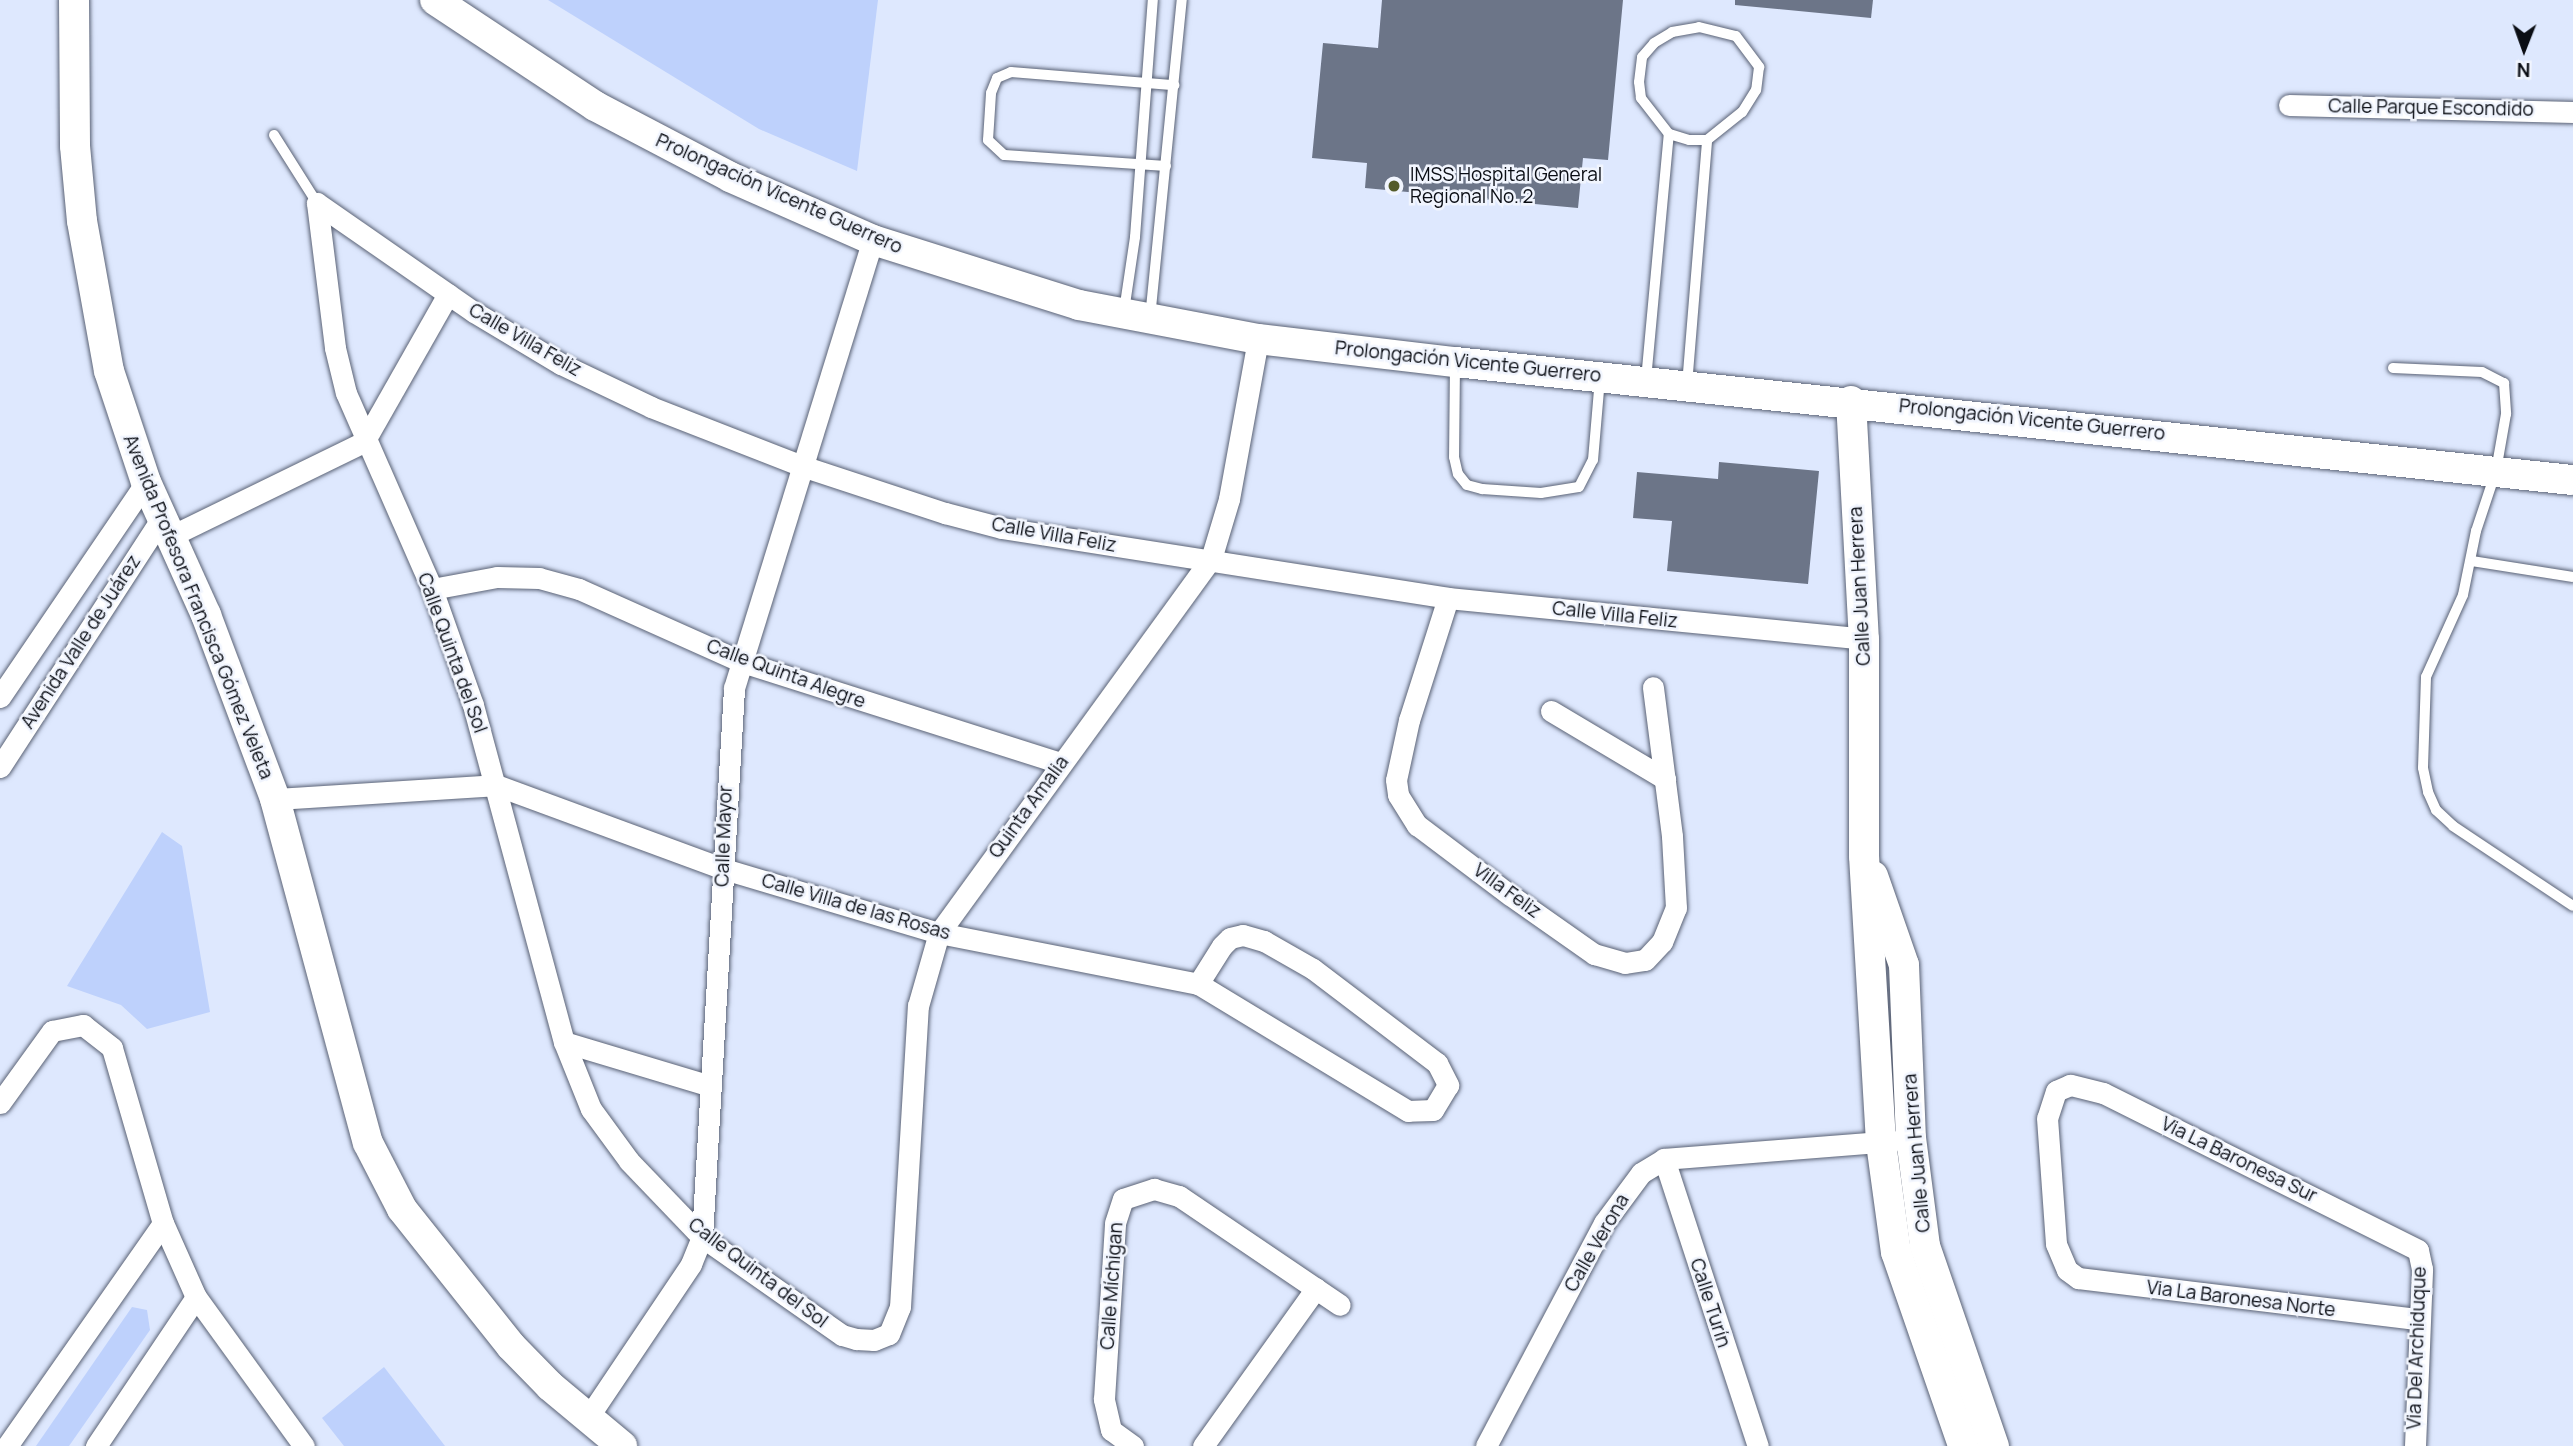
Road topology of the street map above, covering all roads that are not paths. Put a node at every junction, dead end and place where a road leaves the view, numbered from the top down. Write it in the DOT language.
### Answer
graph roads {
  1 [pos="74,0"];
  2 [pos="435,0"];
  3 [pos="1146,0"];
  4 [pos="1153,0"];
  5 [pos="1182,0"];
  6 [pos="1146,83"];
  7 [pos="1174,85"];
  8 [pos="2289,104"];
  9 [pos="2573,112"];
  10 [pos="1669,134"];
  11 [pos="274,135"];
  12 [pos="1707,140"];
  13 [pos="1140,164"];
  14 [pos="1166,166"];
  15 [pos="314,196"];
  16 [pos="873,240"];
  17 [pos="448,294"];
  18 [pos="1137,318"];
  19 [pos="1258,339"];
  20 [pos="1455,362"];
  21 [pos="2393,368"];
  22 [pos="1601,376"];
  23 [pos="1646,380"];
  24 [pos="1687,384"];
  25 [pos="1851,401"];
  26 [pos="364,442"];
  27 [pos="802,466"];
  28 [pos="2496,471"];
  29 [pos="2573,480"];
  30 [pos="146,482"];
  31 [pos="167,527"];
  32 [pos="1211,559"];
  33 [pos="2472,561"];
  34 [pos="2573,577"];
  35 [pos="432,589"];
  36 [pos="1448,598"];
  37 [pos="1864,639"];
  38 [pos="742,662"];
  39 [pos="1653,687"];
  40 [pos="0,697"];
  41 [pos="1551,711"];
  42 [pos="1061,763"];
  43 [pos="0,766"];
  44 [pos="1665,779"];
  45 [pos="496,785"];
  46 [pos="275,800"];
  47 [pos="1864,856"];
  48 [pos="724,869"];
  49 [pos="2573,906"];
  50 [pos="939,933"];
  51 [pos="1198,984"];
  52 [pos="564,1042"];
  53 [pos="711,1086"];
  54 [pos="0,1103"];
  55 [pos="1911,1138"];
  56 [pos="1881,1143"];
  57 [pos="1664,1159"];
  58 [pos="163,1223"];
  59 [pos="702,1237"];
  60 [pos="2418,1250"];
  61 [pos="2067,1270"];
  62 [pos="1316,1288"];
  63 [pos="196,1297"];
  64 [pos="1340,1304"];
  65 [pos="900,1307"];
  66 [pos="2419,1318"];
  67 [pos="587,1419"];
  68 [pos="615,1444"];
  69 [pos="8,1446"];
  70 [pos="96,1446"];
  71 [pos="304,1446"];
  72 [pos="1133,1446"];
  73 [pos="1203,1446"];
  74 [pos="1486,1446"];
  75 [pos="1758,1446"];
  76 [pos="1963,1446"];
  77 [pos="1994,1446"];
  78 [pos="2415,1446"];
  1 -- 30 [label="street, Avenida Profesora Francisca Gómez Veleta"];
  2 -- 16 [label="street, Prolongación Vicente Guerrero"];
  3 -- 4 [label="lane"];
  4 -- 6 [label="lane"];
  5 -- 7 [label="lane"];
  6 -- 7 [label="lane"];
  6 -- 13 [label="lane"];
  6 -- 13 [label="lane"];
  7 -- 14 [label="lane"];
  8 -- 9 [label="street, Calle Parque Escondido"];
  10 -- 12 [label="lane"];
  10 -- 12 [label="lane"];
  10 -- 23 [label="lane"];
  11 -- 15 [label="lane"];
  12 -- 24 [label="lane"];
  13 -- 14 [label="lane"];
  13 -- 18 [label="lane"];
  14 -- 18 [label="lane"];
  15 -- 17 [label="street, Calle Villa Feliz"];
  15 -- 26 [label="street, Calle Quinta del Sol"];
  16 -- 18 [label="street, Prolongación Vicente Guerrero"];
  16 -- 27 [label="street, Calle Mayor"];
  17 -- 26 [label="street"];
  17 -- 27 [label="street, Calle Villa Feliz"];
  18 -- 19 [label="street, Prolongación Vicente Guerrero"];
  19 -- 20 [label="street, Prolongación Vicente Guerrero"];
  19 -- 32 [label="street, Quinta Amalia"];
  20 -- 22 [label="street, Prolongación Vicente Guerrero"];
  20 -- 22 [label="lane"];
  21 -- 28 [label="lane"];
  22 -- 23 [label="street, Prolongación Vicente Guerrero"];
  23 -- 24 [label="street, Prolongación Vicente Guerrero"];
  24 -- 25 [label="street, Prolongación Vicente Guerrero"];
  25 -- 28 [label="street, Prolongación Vicente Guerrero"];
  25 -- 37 [label="street, Calle Juan Herrera"];
  26 -- 31 [label="street"];
  26 -- 35 [label="street, Calle Quinta del Sol"];
  27 -- 32 [label="street, Calle Villa Feliz"];
  27 -- 38 [label="street, Calle Mayor"];
  28 -- 29 [label="street, Prolongación Vicente Guerrero"];
  28 -- 33 [label="lane"];
  30 -- 31 [label="street, Avenida Profesora Francisca Gómez Veleta"];
  30 -- 40 [label="street, Avenida Valle de Juárez"];
  31 -- 43 [label="street, Avenida Valle de Juárez"];
  31 -- 46 [label="street, Avenida Profesora Francisca Gómez Veleta"];
  32 -- 36 [label="street, Calle Villa Feliz"];
  32 -- 42 [label="street, Quinta Amalia"];
  33 -- 34 [label="lane"];
  33 -- 49 [label="lane"];
  35 -- 38 [label="street, Calle Quinta Alegre"];
  35 -- 45 [label="street, Calle Quinta del Sol"];
  36 -- 37 [label="street, Calle Villa Feliz"];
  36 -- 44 [label="street, Villa Feliz"];
  37 -- 47 [label="street, Calle Juan Herrera"];
  38 -- 42 [label="street, Calle Quinta Alegre"];
  38 -- 48 [label="street, Calle Mayor"];
  39 -- 44 [label="street, Villa Feliz"];
  41 -- 44 [label="street"];
  42 -- 50 [label="street, Quinta Amalia"];
  45 -- 46 [label="street, Calle Villa de las Rosas"];
  45 -- 48 [label="street, Calle Villa de las Rosas"];
  45 -- 52 [label="street, Calle Quinta del Sol"];
  46 -- 67 [label="street, Avenida Profesora Francisca Gómez Veleta"];
  47 -- 55 [label="street, Calle Juan Herrera"];
  47 -- 56 [label="street, Calle Juan Herrera"];
  48 -- 50 [label="street, Calle Villa de las Rosas"];
  48 -- 53 [label="street, Calle Mayor"];
  50 -- 51 [label="street, Calle Villa de las Rosas"];
  50 -- 65 [label="street, Quinta Amalia"];
  51 -- 51 [label="street, Calle Villa de las Rosas"];
  52 -- 53 [label="street"];
  52 -- 59 [label="street, Calle Quinta del Sol"];
  53 -- 59 [label="street, Calle Mayor"];
  54 -- 58 [label="street"];
  55 -- 56 [label="street"];
  55 -- 77 [label="street, Calle Juan Herrera"];
  56 -- 57 [label="street"];
  56 -- 76 [label="street, Calle Juan Herrera"];
  57 -- 74 [label="street, Calle Verona"];
  57 -- 75 [label="street, Calle Turín"];
  58 -- 63 [label="street"];
  58 -- 69 [label="street"];
  59 -- 65 [label="street, Calle Quinta del Sol"];
  59 -- 67 [label="street, Calle Mayor"];
  60 -- 61 [label="street, Via La Baronesa Sur"];
  60 -- 66 [label="street, Via Del Archiduque"];
  61 -- 66 [label="street, Via La Baronesa Norte"];
  62 -- 64 [label="street, Calle Míchigan"];
  62 -- 72 [label="street, Calle Míchigan"];
  62 -- 73 [label="street"];
  63 -- 70 [label="street"];
  63 -- 71 [label="street"];
  66 -- 78 [label="street, Via Del Archiduque"];
  67 -- 68 [label="street, Avenida Profesora Francisca Gómez Veleta"];
}
